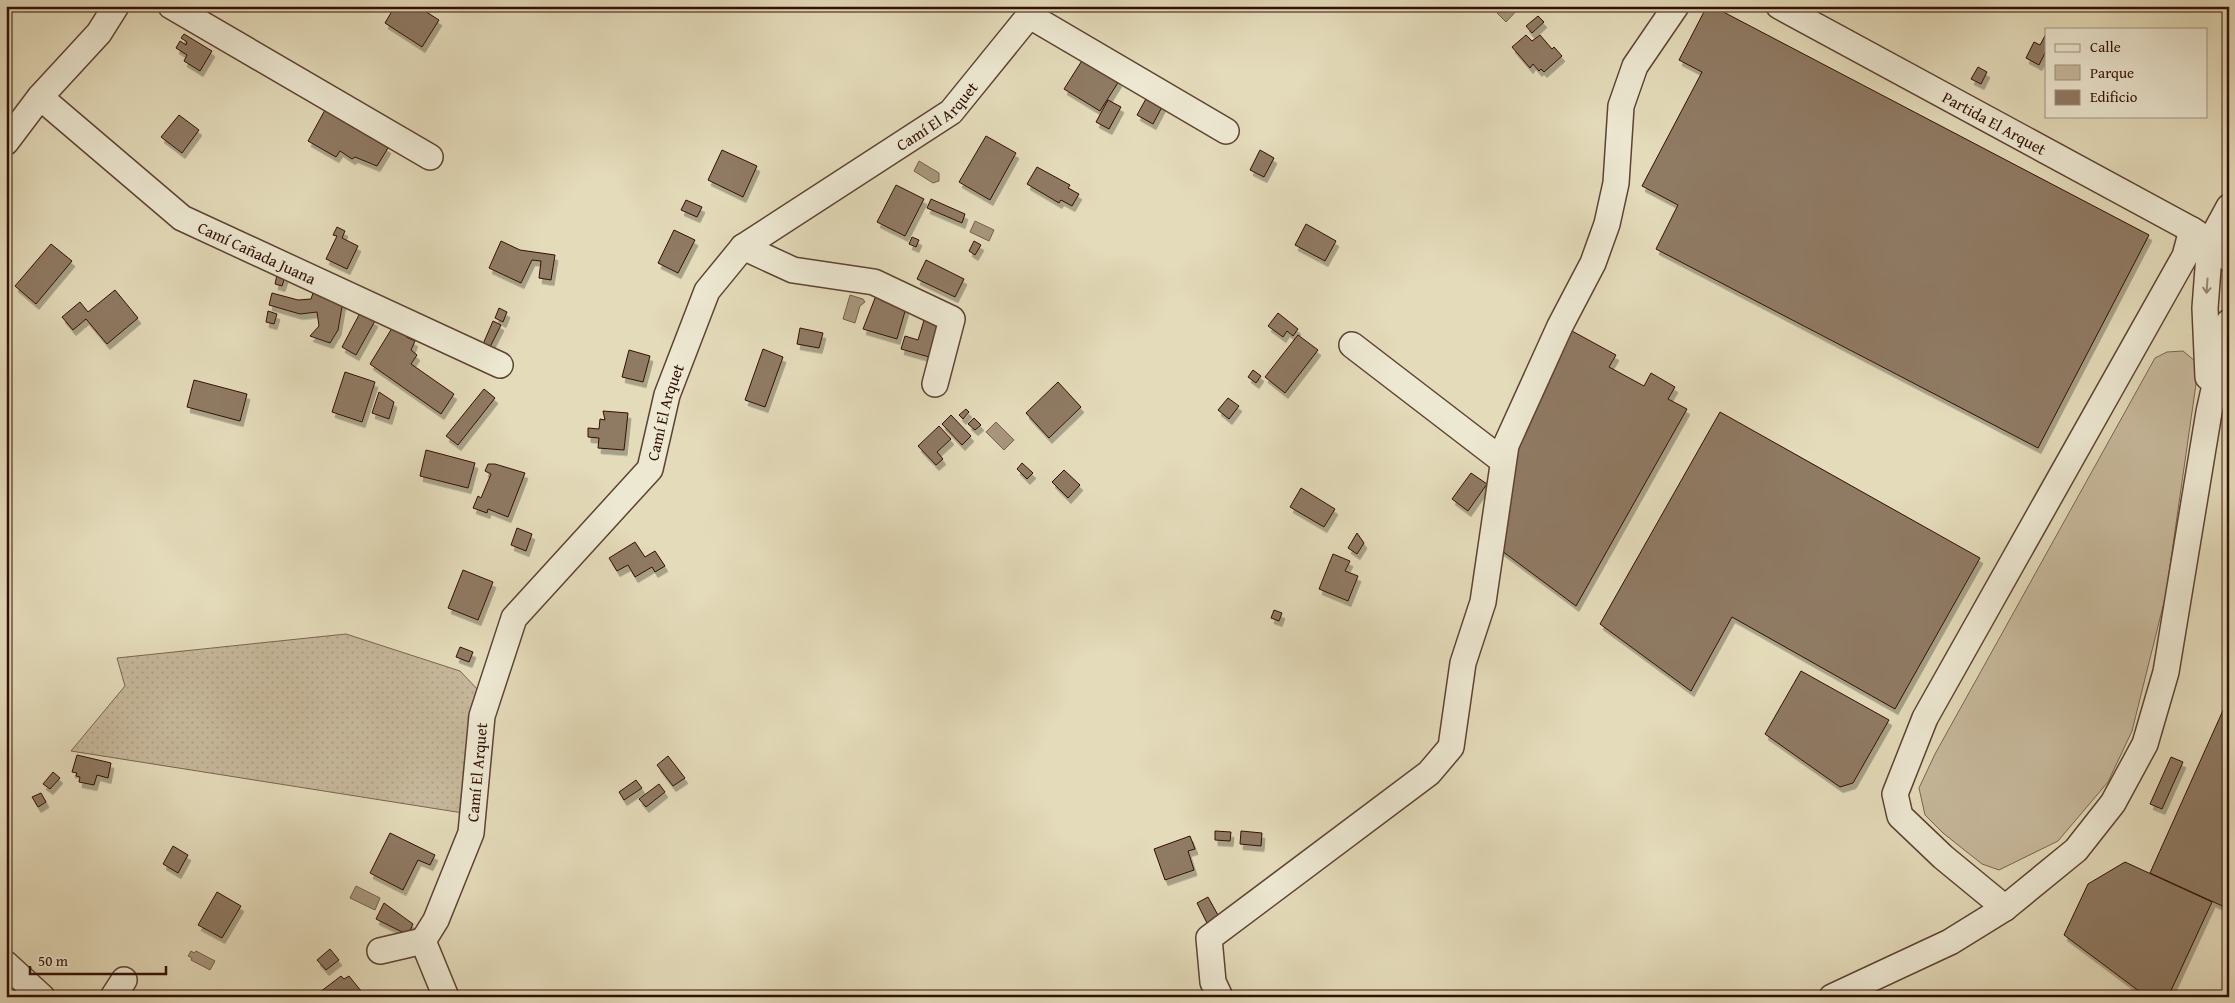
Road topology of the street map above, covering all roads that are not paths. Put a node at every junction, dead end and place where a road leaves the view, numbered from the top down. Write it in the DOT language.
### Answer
graph roads {
  1 [pos="116,6"];
  2 [pos="170,6"];
  3 [pos="1676,6"];
  4 [pos="1779,6"];
  5 [pos="1033,11"];
  6 [pos="40,97"];
  7 [pos="1226,131"];
  8 [pos="6,142"];
  9 [pos="430,157"];
  10 [pos="2229,207"];
  11 [pos="2201,236"];
  12 [pos="743,247"];
  13 [pos="2229,259"];
  14 [pos="2229,322"];
  15 [pos="1352,345"];
  16 [pos="500,365"];
  17 [pos="935,384"];
  18 [pos="2209,412"];
  19 [pos="1503,461"];
  20 [pos="2005,908"];
  21 [pos="422,941"];
  22 [pos="380,951"];
  23 [pos="6,964"];
  24 [pos="42,997"];
  25 [pos="446,997"];
  26 [pos="1220,997"];
  27 [pos="1832,997"];
  1 -- 6 [label="street"];
  2 -- 9 [label="street"];
  3 -- 19 [label="street"];
  4 -- 11 [label="street, Partida El Arquet"];
  5 -- 7 [label="street"];
  5 -- 12 [label="street, Camí El Arquet"];
  6 -- 8 [label="street"];
  6 -- 16 [label="street, Camí Cañada Juana"];
  10 -- 11 [label="street"];
  11 -- 13 [label="street, Partida El Arquet"];
  11 -- 18 [label="street, one-way"];
  11 -- 20 [label="street"];
  12 -- 17 [label="street"];
  12 -- 21 [label="street, Camí El Arquet"];
  14 -- 18 [label="street"];
  15 -- 19 [label="street"];
  18 -- 20 [label="street"];
  19 -- 26 [label="street"];
  20 -- 27 [label="street"];
  21 -- 22 [label="street"];
  21 -- 25 [label="street"];
  23 -- 24 [label="street"];
}
